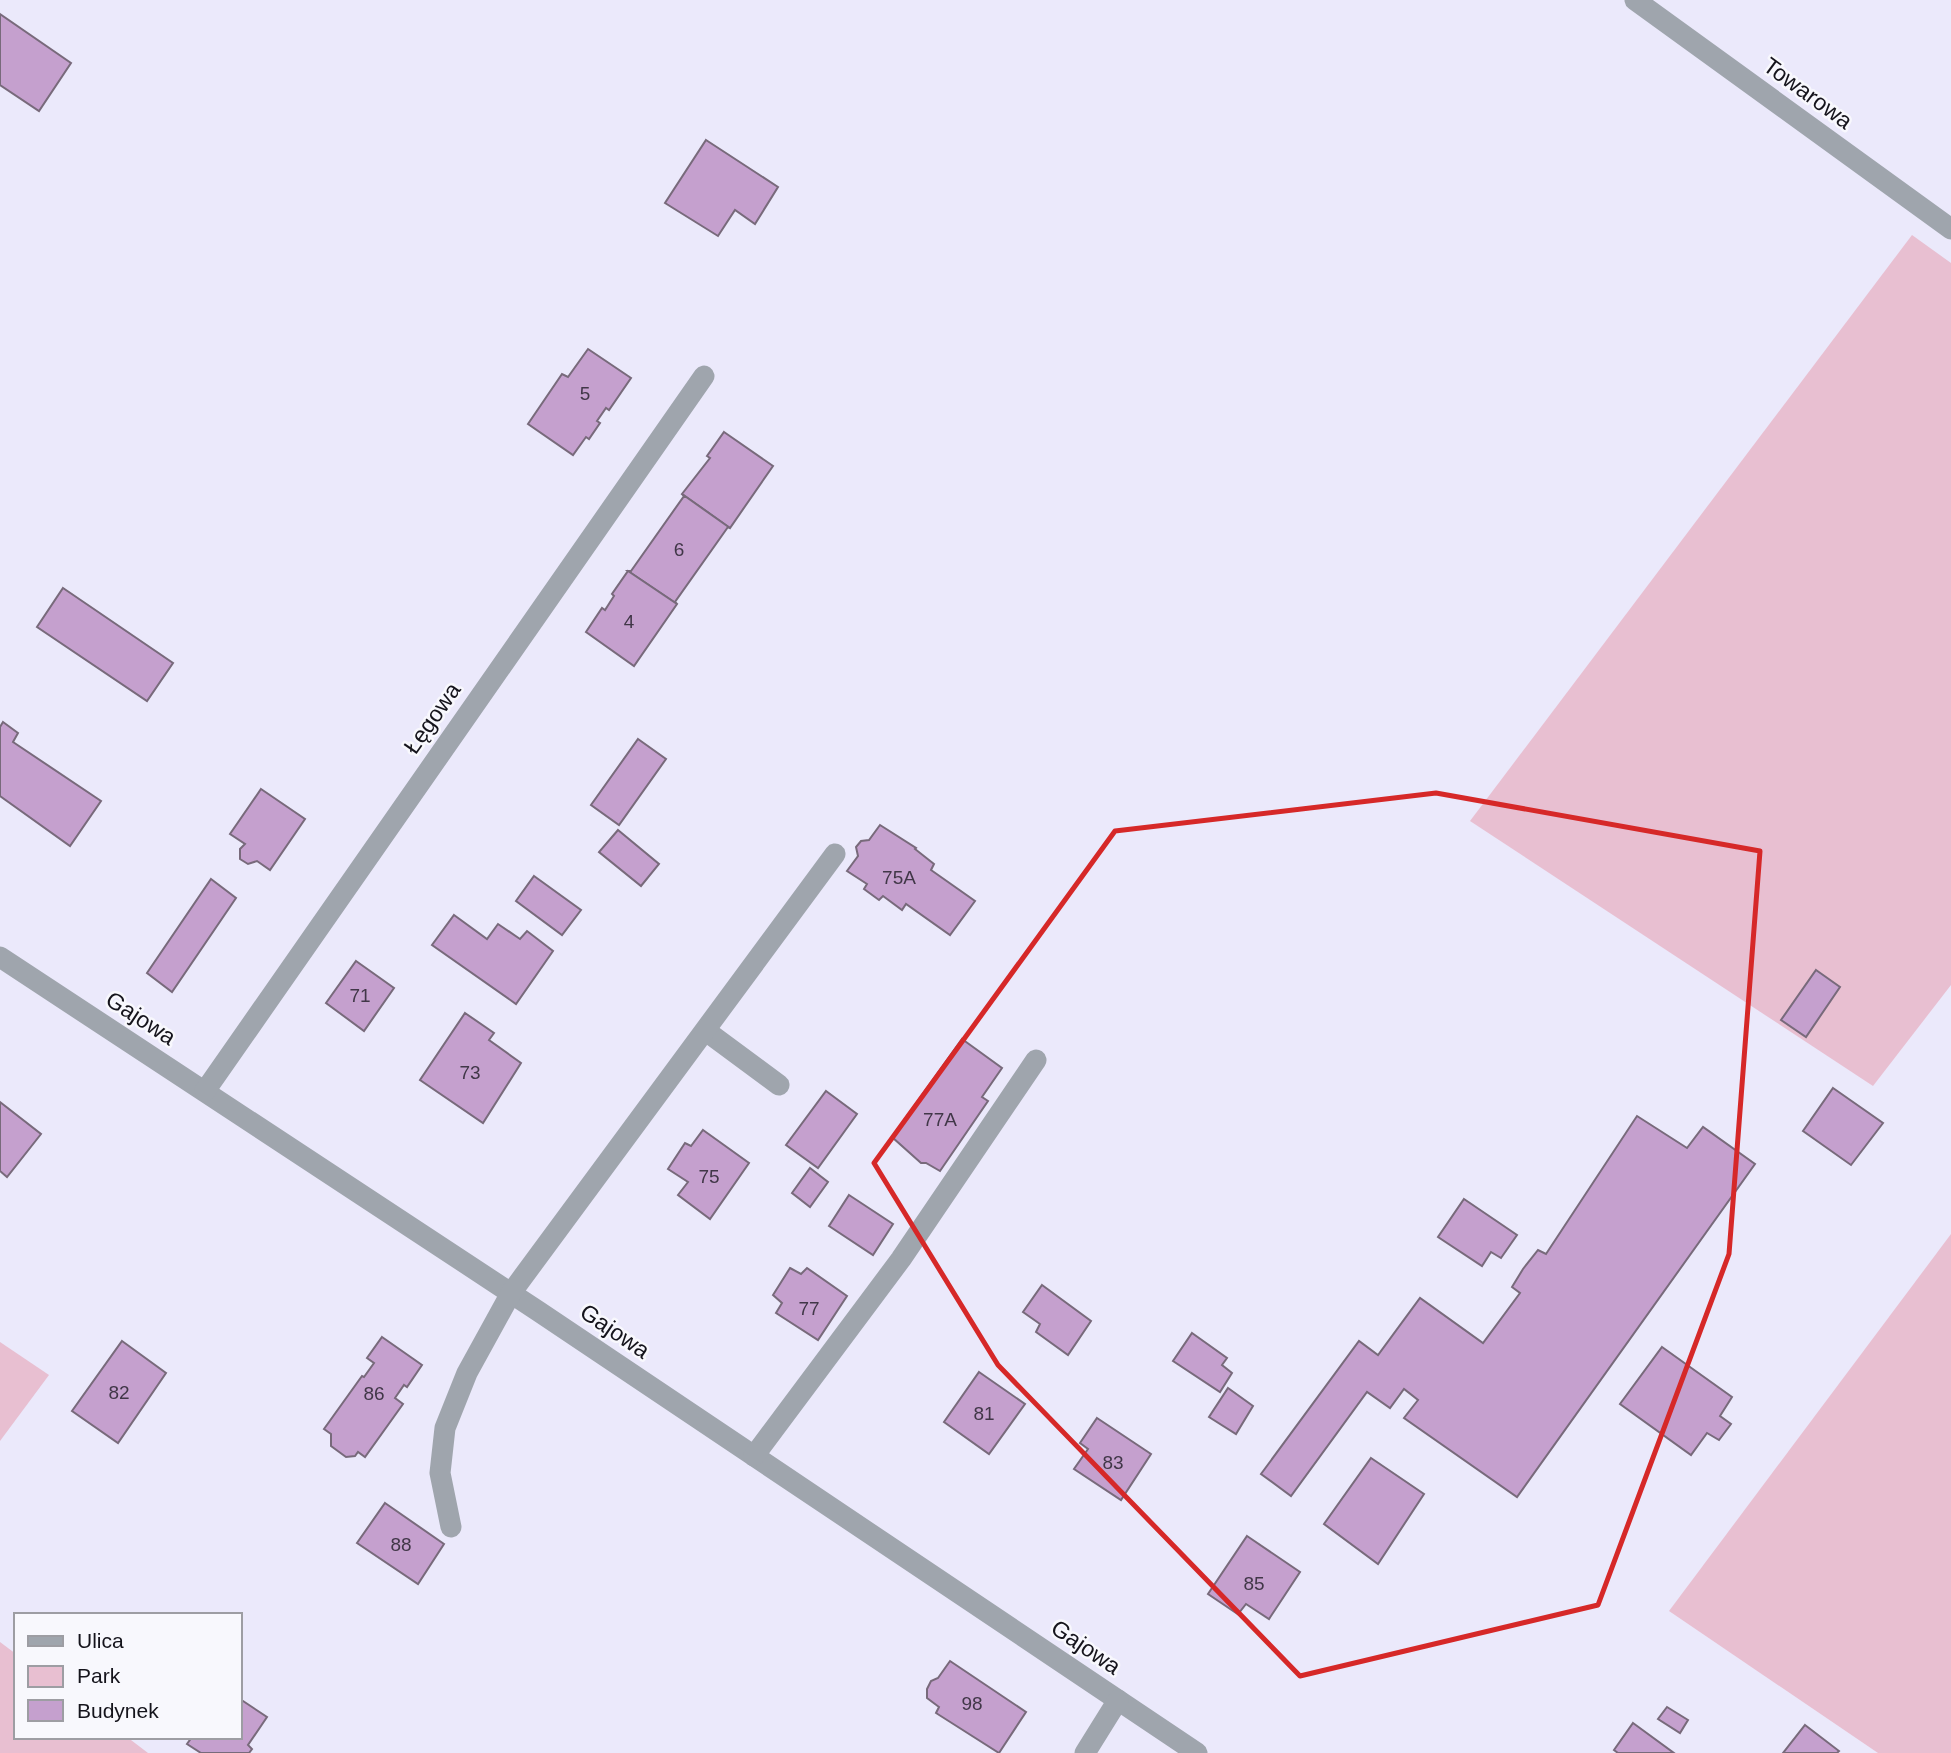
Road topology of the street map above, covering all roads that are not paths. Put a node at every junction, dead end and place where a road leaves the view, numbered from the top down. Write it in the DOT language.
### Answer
graph roads {
  1 [pos="1634,0"];
  2 [pos="1951,229"];
  3 [pos="704,376"];
  4 [pos="835,854"];
  5 [pos="0,957"];
  6 [pos="705,1031"];
  7 [pos="1036,1060"];
  8 [pos="779,1086"];
  9 [pos="205,1091"];
  10 [pos="510,1293"];
  11 [pos="754,1456"];
  12 [pos="451,1527"];
  13 [pos="1118,1700"];
  14 [pos="1085,1753"];
  15 [pos="1197,1753"];
  1 -- 2 [label="street, Towarowa"];
  3 -- 9 [label="street, Łęgowa"];
  4 -- 6 [label="street"];
  5 -- 9 [label="street, Gajowa"];
  6 -- 8 [label="street"];
  6 -- 10 [label="street"];
  7 -- 11 [label="street"];
  9 -- 10 [label="street, Gajowa"];
  10 -- 11 [label="street, Gajowa"];
  10 -- 12 [label="street"];
  11 -- 13 [label="street, Gajowa"];
  13 -- 14 [label="street"];
  13 -- 15 [label="street, Gajowa"];
}
